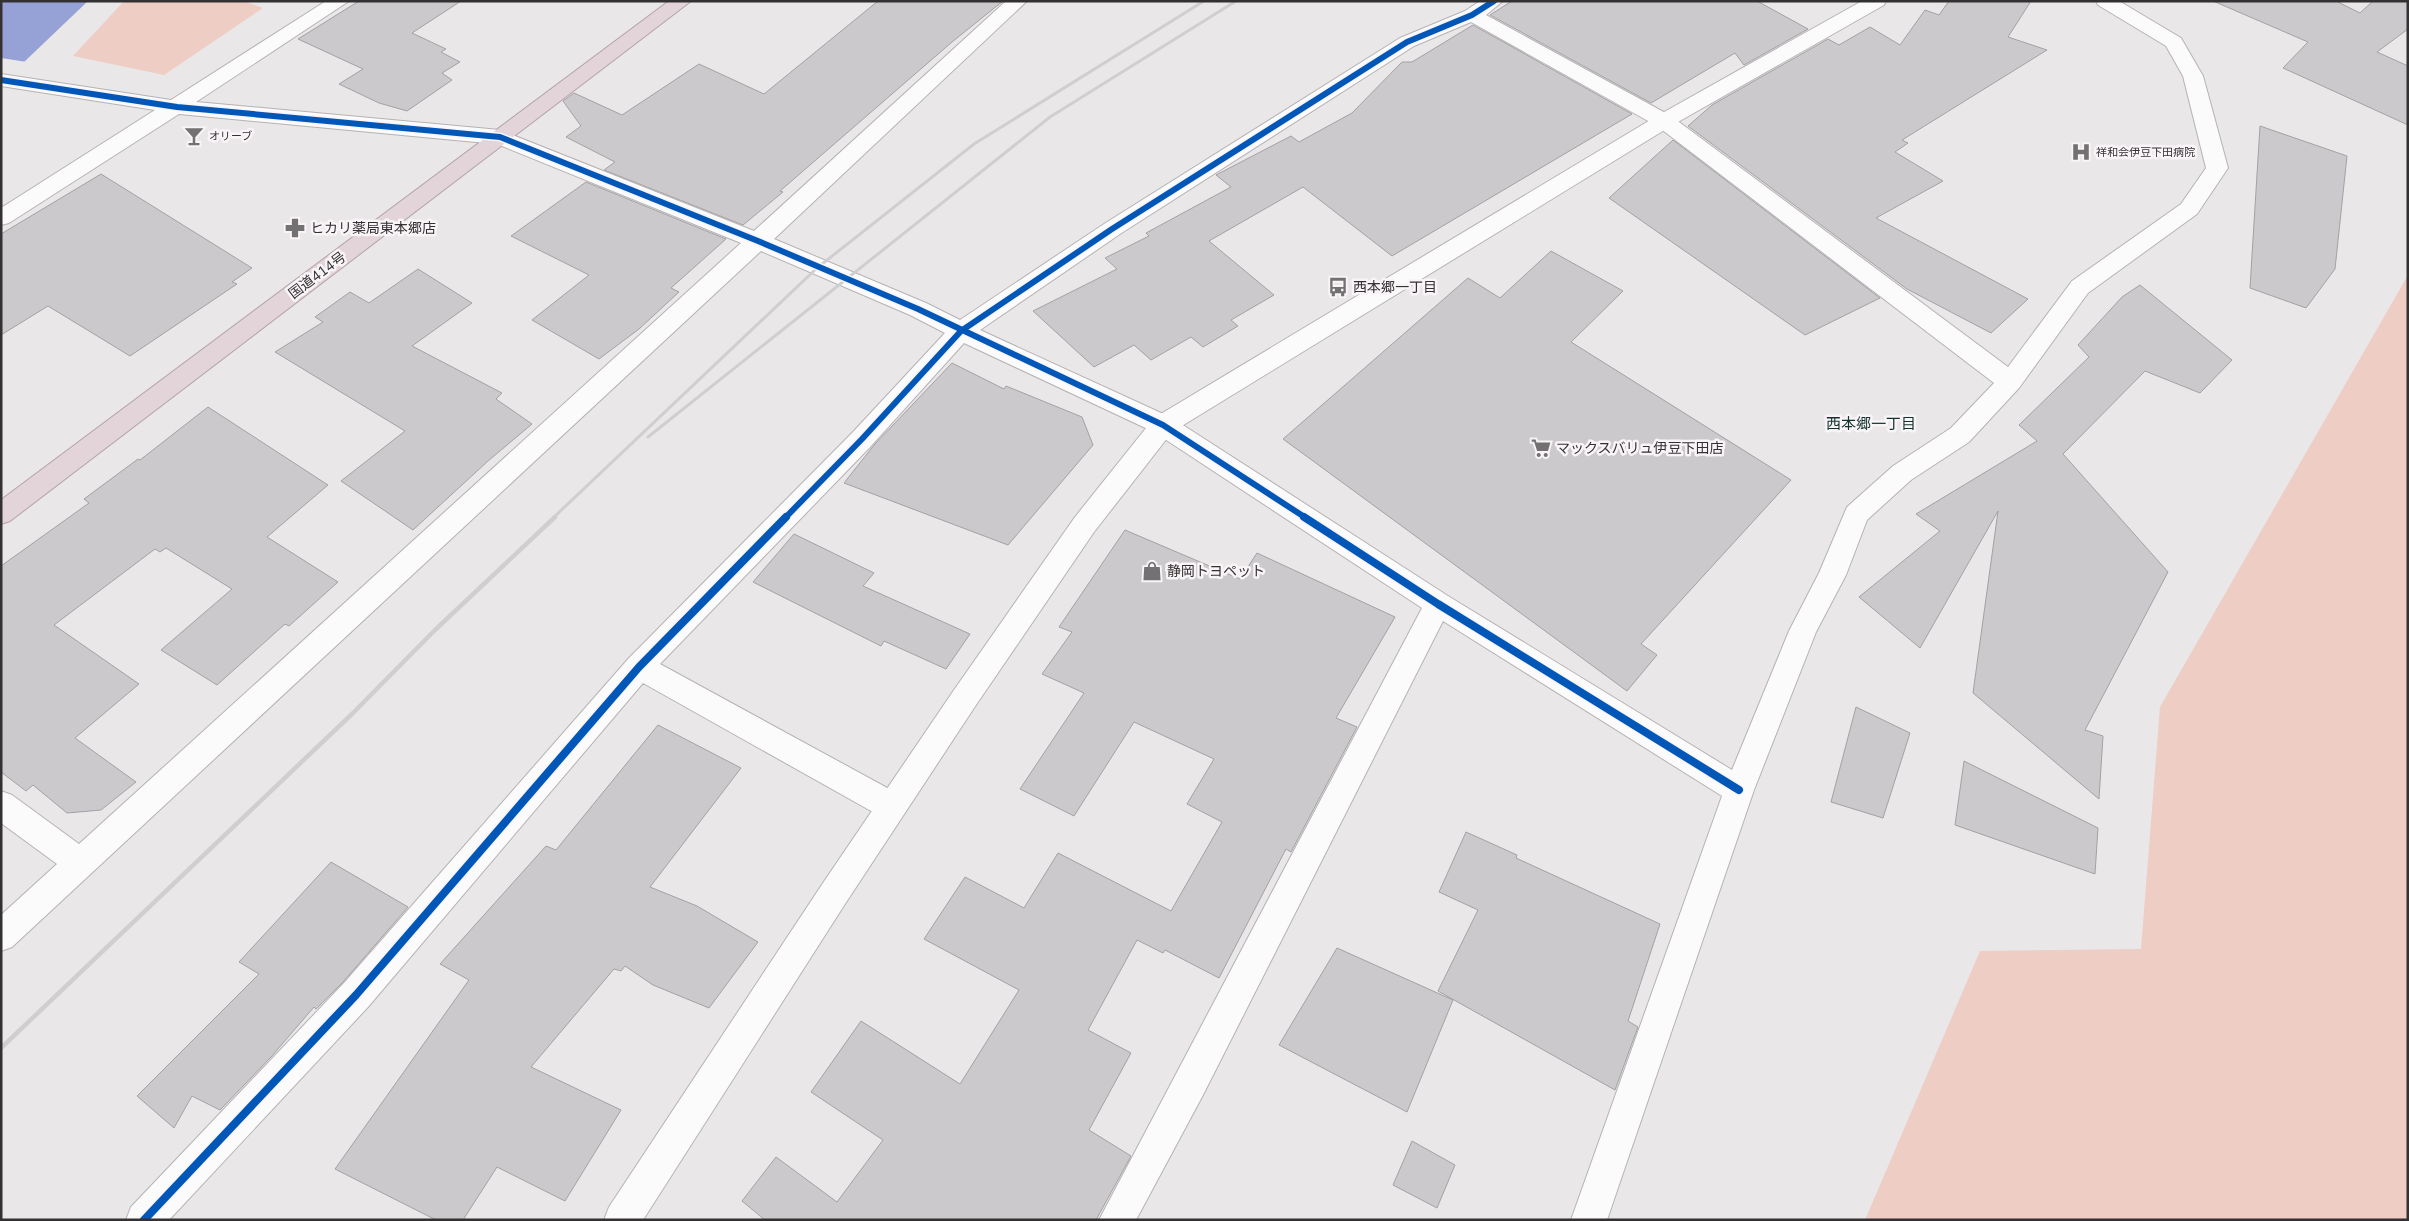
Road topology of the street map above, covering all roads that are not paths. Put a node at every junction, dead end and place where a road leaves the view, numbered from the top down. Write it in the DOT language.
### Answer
graph roads {
  1 [pos="682,1"];
  2 [pos="1018,1"];
  3 [pos="1494,1"];
  4 [pos="1877,1"];
  5 [pos="2105,1"];
  6 [pos="332,3"];
  7 [pos="1472,15"];
  8 [pos="1,80"];
  9 [pos="177,107"];
  10 [pos="1664,121"];
  11 [pos="500,137"];
  12 [pos="1,218"];
  13 [pos="758,241"];
  14 [pos="961,331"];
  15 [pos="2010,382"];
  16 [pos="1163,425"];
  17 [pos="1,514"];
  18 [pos="1438,604"];
  19 [pos="639,667"];
  20 [pos="1739,790"];
  21 [pos="1,805"];
  22 [pos="891,806"];
  23 [pos="80,863"];
  24 [pos="1,936"];
  25 [pos="144,1220"];
  26 [pos="622,1220"];
  27 [pos="1118,1220"];
  28 [pos="1589,1220"];
  1 -- 11 [label="highway, 国道414号"];
  2 -- 13 [label="street"];
  3 -- 7 [label="street"];
  4 -- 10 [label="street"];
  5 -- 15 [label="street"];
  6 -- 9 [label="street"];
  7 -- 10 [label="street"];
  7 -- 14 [label="street"];
  8 -- 9 [label="street"];
  9 -- 11 [label="street"];
  9 -- 12 [label="street"];
  10 -- 15 [label="street"];
  10 -- 16 [label="street"];
  11 -- 13 [label="street"];
  11 -- 17 [label="highway, 国道414号"];
  13 -- 14 [label="street"];
  13 -- 23 [label="street"];
  14 -- 16 [label="street"];
  14 -- 19 [label="street"];
  15 -- 20 [label="street"];
  16 -- 18 [label="street"];
  16 -- 22 [label="street"];
  18 -- 20 [label="street"];
  18 -- 27 [label="street"];
  19 -- 22 [label="street"];
  19 -- 25 [label="street"];
  20 -- 28 [label="street"];
  21 -- 23 [label="street"];
  22 -- 26 [label="street"];
  23 -- 24 [label="street"];
}
